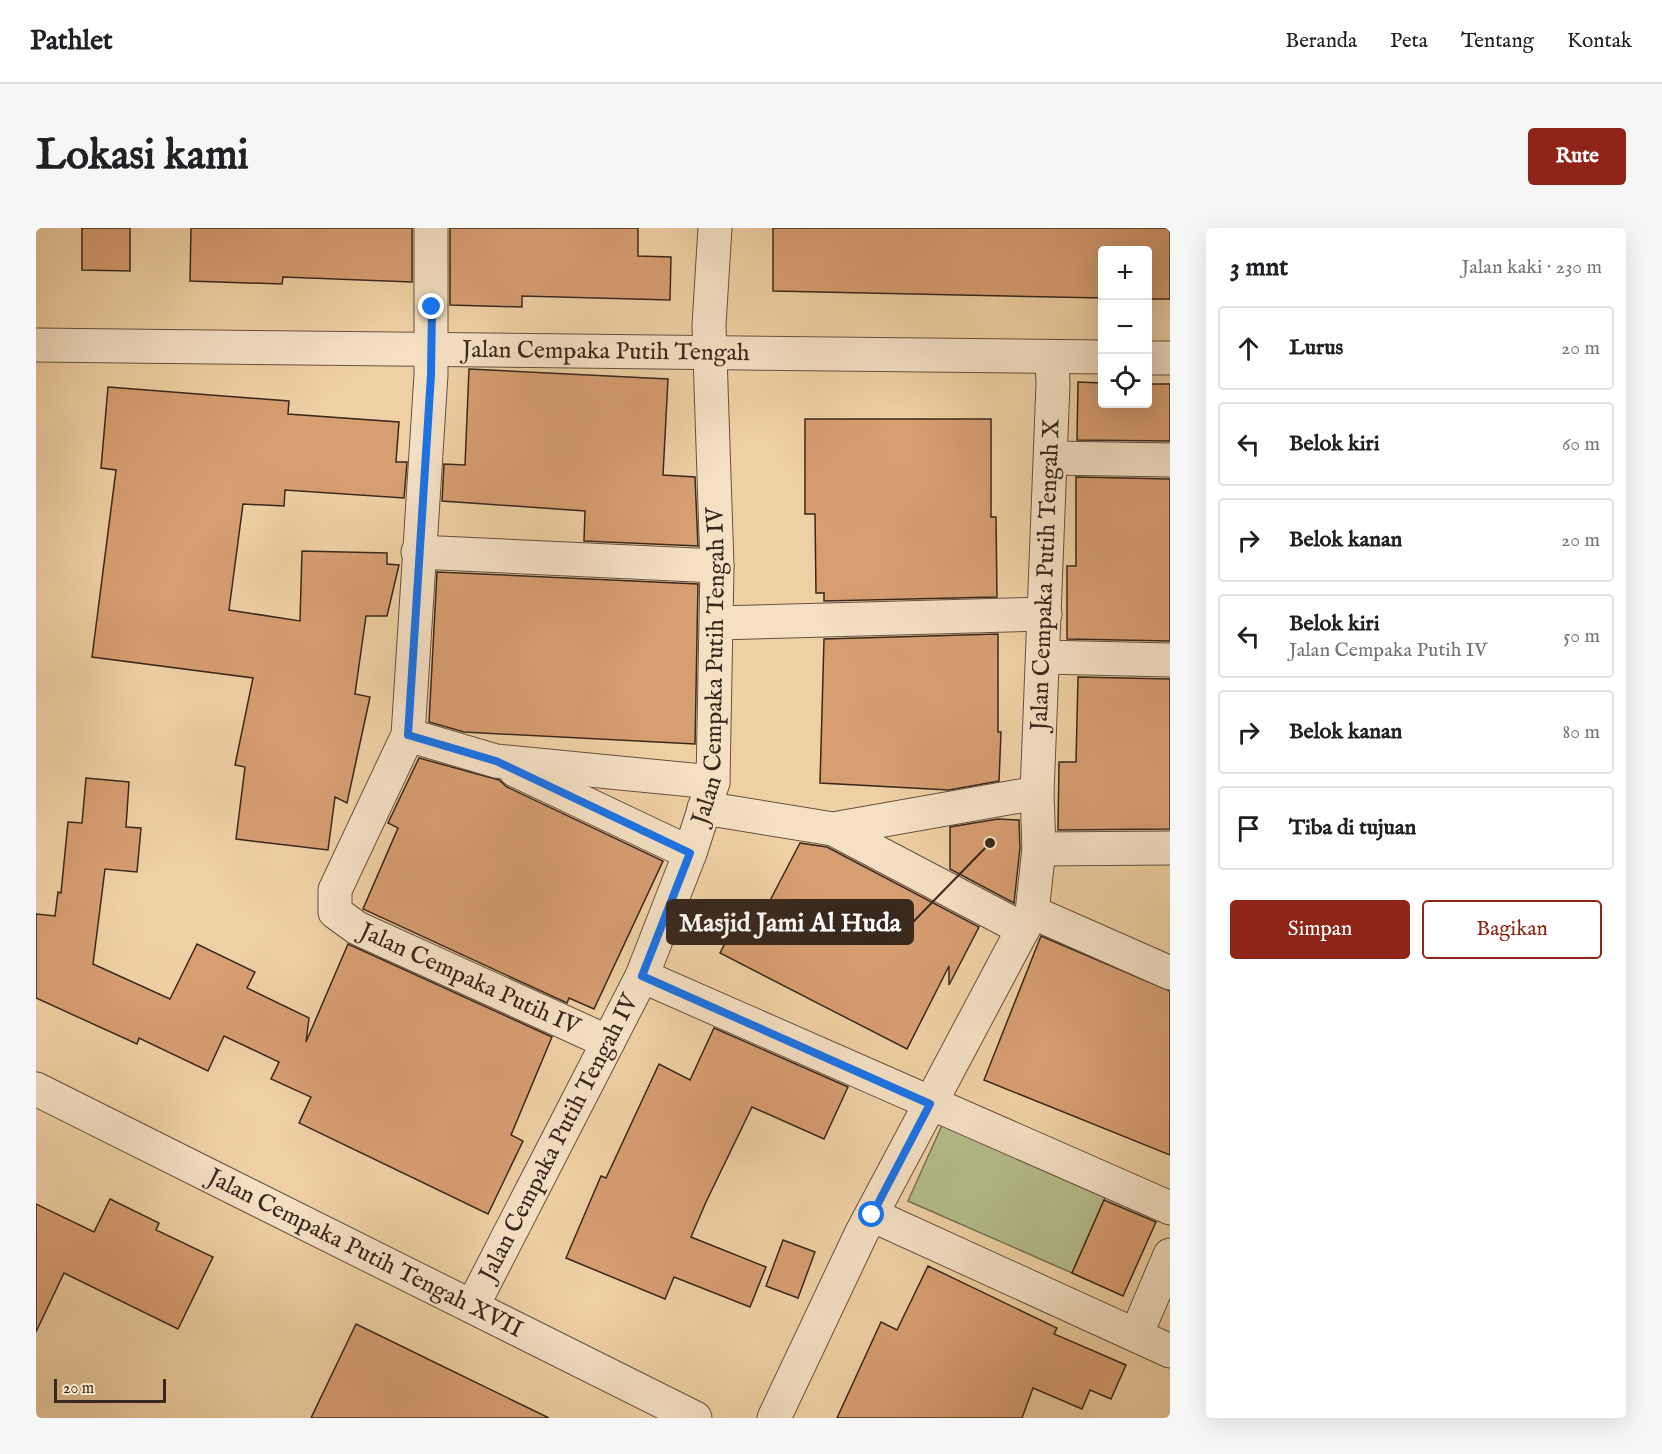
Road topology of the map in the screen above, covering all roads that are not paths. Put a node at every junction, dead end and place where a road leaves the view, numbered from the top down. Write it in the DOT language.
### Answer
graph roads {
  1 [pos="431,228"];
  2 [pos="715,228"];
  3 [pos="36,345"];
  4 [pos="431,351"];
  5 [pos="709,353"];
  6 [pos="1052,357"];
  7 [pos="1098,357"];
  8 [pos="1152,358"];
  9 [pos="1170,358"];
  10 [pos="1051,458"];
  11 [pos="1170,460"];
  12 [pos="418,552"];
  13 [pos="717,566"];
  14 [pos="1045,614"];
  15 [pos="717,623"];
  16 [pos="1043,657"];
  17 [pos="1170,660"];
  18 [pos="408,735"];
  19 [pos="496,761"];
  20 [pos="1037,793"];
  21 [pos="709,795"];
  22 [pos="833,829"];
  23 [pos="1170,848"];
  24 [pos="1039,849"];
  25 [pos="690,853"];
  26 [pos="1027,921"];
  27 [pos="1170,973"];
  28 [pos="642,976"];
  29 [pos="608,1042"];
  30 [pos="36,1089"];
  31 [pos="930,1104"];
  32 [pos="1170,1208"];
  33 [pos="872,1215"];
  34 [pos="1170,1255"];
  35 [pos="473,1305"];
  36 [pos="1136,1335"];
  37 [pos="1170,1351"];
  38 [pos="695,1418"];
  39 [pos="774,1418"];
  1 -- 4 [label="street"];
  2 -- 5 [label="street, Jalan Cempaka Putih Tengah IV"];
  3 -- 4 [label="street, Jalan Cempaka Putih Tengah"];
  4 -- 5 [label="street, Jalan Cempaka Putih Tengah"];
  4 -- 12 [label="street"];
  5 -- 6 [label="street, Jalan Cempaka Putih Tengah"];
  5 -- 13 [label="street, Jalan Cempaka Putih Tengah IV"];
  6 -- 7 [label="street, Jalan Cempaka Putih Tengah"];
  6 -- 10 [label="street, Jalan Cempaka Putih Tengah X"];
  8 -- 9 [label="street"];
  10 -- 11 [label="street"];
  10 -- 14 [label="street, Jalan Cempaka Putih Tengah X"];
  12 -- 13 [label="street"];
  12 -- 18 [label="street"];
  13 -- 15 [label="street, Jalan Cempaka Putih Tengah IV"];
  14 -- 15 [label="street"];
  14 -- 16 [label="street, Jalan Cempaka Putih Tengah X"];
  15 -- 21 [label="street, Jalan Cempaka Putih Tengah IV"];
  16 -- 17 [label="street"];
  16 -- 20 [label="street, Jalan Cempaka Putih Tengah X"];
  18 -- 19 [label="street"];
  18 -- 29 [label="street, Jalan Cempaka Putih IV"];
  19 -- 21 [label="street"];
  19 -- 25 [label="street"];
  20 -- 22 [label="street"];
  20 -- 24 [label="street, Jalan Cempaka Putih Tengah X"];
  21 -- 22 [label="street"];
  21 -- 25 [label="street, Jalan Cempaka Putih Tengah IV"];
  22 -- 26 [label="street"];
  23 -- 24 [label="street"];
  24 -- 26 [label="street, Jalan Cempaka Putih Tengah X"];
  25 -- 28 [label="street, Jalan Cempaka Putih Tengah IV"];
  26 -- 27 [label="street"];
  26 -- 31 [label="street, Jalan Cempaka Putih Tengah X"];
  28 -- 29 [label="street, Jalan Cempaka Putih Tengah IV"];
  28 -- 31 [label="street"];
  29 -- 35 [label="street, Jalan Cempaka Putih Tengah IV"];
  30 -- 35 [label="street, Jalan Cempaka Putih Tengah XVII"];
  31 -- 32 [label="street"];
  31 -- 33 [label="street, Jalan Cempaka Putih Tengah X"];
  33 -- 36 [label="street"];
  33 -- 39 [label="street, Jalan Cempaka Putih Tengah X"];
  34 -- 36 [label="street"];
  35 -- 38 [label="street, Jalan Cempaka Putih Tengah XVII"];
  36 -- 37 [label="street"];
}
